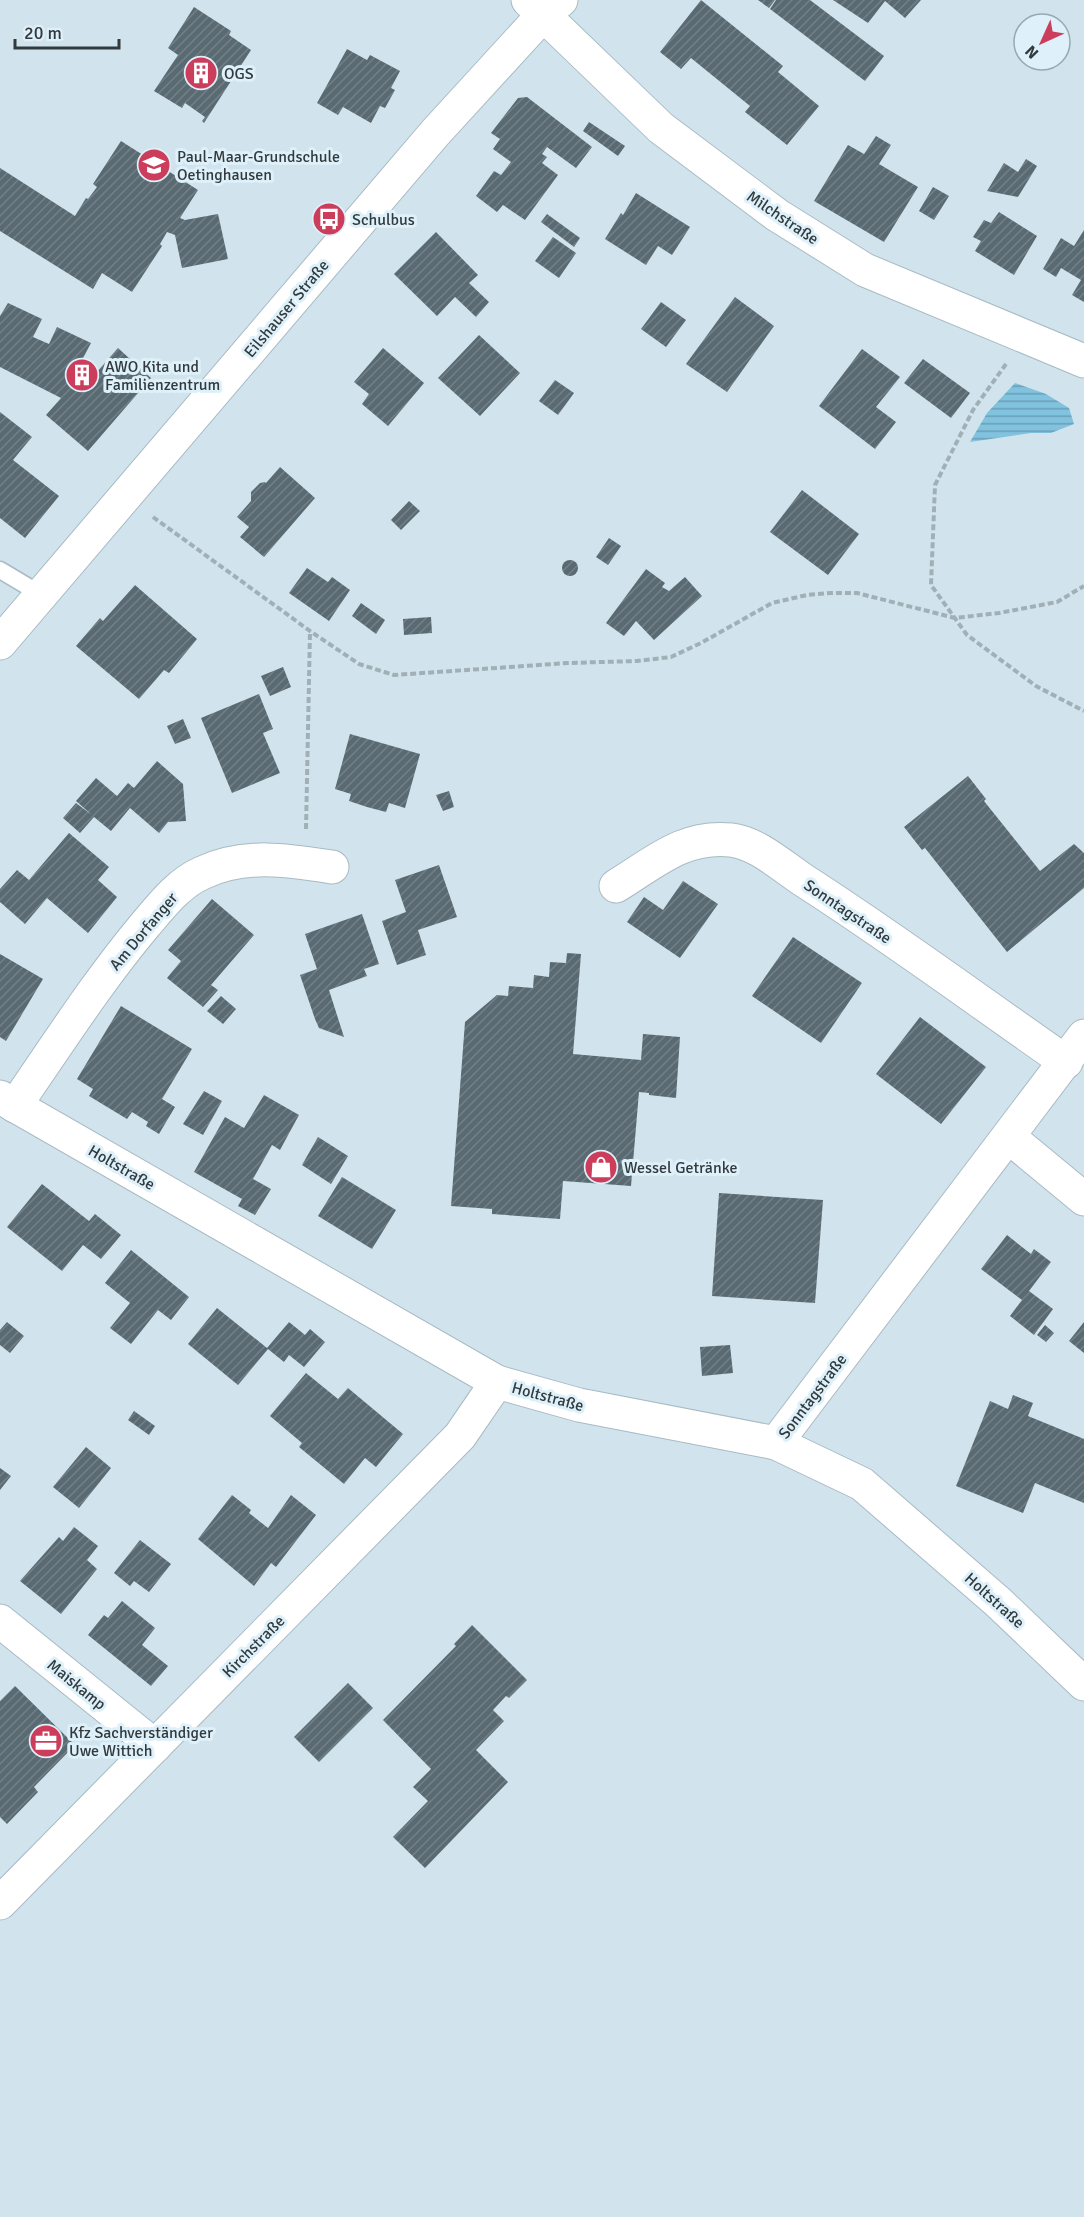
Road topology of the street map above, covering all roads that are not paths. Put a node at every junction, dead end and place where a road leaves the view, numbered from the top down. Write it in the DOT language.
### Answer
graph roads {
  1 [pos="544,5"];
  2 [pos="1084,361"];
  3 [pos="0,570"];
  4 [pos="42,595"];
  5 [pos="0,643"];
  6 [pos="318,865"];
  7 [pos="616,886"];
  8 [pos="1075,1049"];
  9 [pos="8,1101"];
  10 [pos="1009,1137"];
  11 [pos="1084,1199"];
  12 [pos="496,1382"];
  13 [pos="776,1443"];
  14 [pos="0,1621"];
  15 [pos="1084,1684"];
  16 [pos="155,1746"];
  17 [pos="0,1903"];
  1 -- 2 [label="street, Milchstraße"];
  1 -- 4 [label="street, Eilshauser Straße"];
  3 -- 4 [label="lane"];
  4 -- 5 [label="street, Eilshauser Straße"];
  6 -- 9 [label="street, Am Dorfanger"];
  7 -- 8 [label="street, Sonntagstraße"];
  8 -- 10 [label="street, Sonntagstraße"];
  9 -- 12 [label="street, Holtstraße"];
  10 -- 11 [label="street"];
  10 -- 13 [label="street, Sonntagstraße"];
  12 -- 13 [label="street, Holtstraße"];
  12 -- 16 [label="street, Kirchstraße"];
  13 -- 15 [label="street, Holtstraße"];
  14 -- 16 [label="street, Maiskamp"];
  16 -- 17 [label="street, Kirchstraße"];
}
